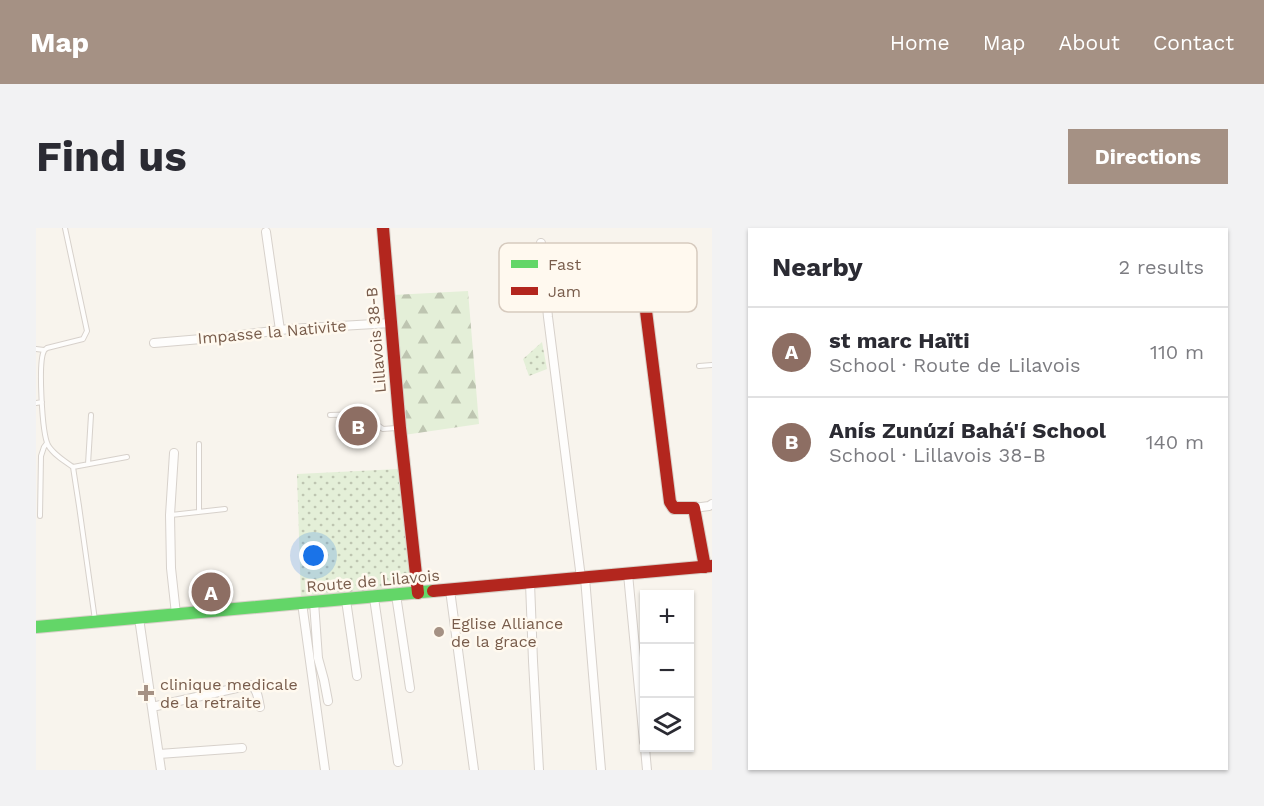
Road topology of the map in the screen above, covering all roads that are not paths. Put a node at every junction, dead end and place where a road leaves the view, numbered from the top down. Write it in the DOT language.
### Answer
graph roads {
  1 [pos="65,228"];
  2 [pos="383,228"];
  3 [pos="266,232"];
  4 [pos="548,312"];
  5 [pos="646,312"];
  6 [pos="391,323"];
  7 [pos="280,330"];
  8 [pos="154,342"];
  9 [pos="36,349"];
  10 [pos="44,350"];
  11 [pos="712,365"];
  12 [pos="699,366"];
  13 [pos="42,402"];
  14 [pos="36,403"];
  15 [pos="91,415"];
  16 [pos="330,415"];
  17 [pos="400,428"];
  18 [pos="47,443"];
  19 [pos="199,444"];
  20 [pos="174,453"];
  21 [pos="126,457"];
  22 [pos="88,464"];
  23 [pos="73,467"];
  24 [pos="712,504"];
  25 [pos="694,508"];
  26 [pos="225,510"];
  27 [pos="199,512"];
  28 [pos="170,515"];
  29 [pos="40,516"];
  30 [pos="708,567"];
  31 [pos="628,574"];
  32 [pos="583,578"];
  33 [pos="530,583"];
  34 [pos="450,590"];
  35 [pos="417,593"];
  36 [pos="396,595"];
  37 [pos="374,597"];
  38 [pos="346,600"];
  39 [pos="308,603"];
  40 [pos="176,614"];
  41 [pos="139,618"];
  42 [pos="95,621"];
  43 [pos="36,627"];
  44 [pos="357,676"];
  45 [pos="410,688"];
  46 [pos="641,698"];
  47 [pos="328,701"];
  48 [pos="152,707"];
  49 [pos="260,707"];
  50 [pos="242,748"];
  51 [pos="645,752"];
  52 [pos="159,754"];
  53 [pos="398,762"];
  54 [pos="161,770"];
  55 [pos="325,770"];
  56 [pos="474,770"];
  57 [pos="539,770"];
  58 [pos="601,770"];
  59 [pos="647,770"];
  1 -- 10 [label="lane"];
  2 -- 6 [label="street, Lillavois 38-B"];
  3 -- 7 [label="street"];
  4 -- 32 [label="street"];
  5 -- 25 [label="street"];
  6 -- 7 [label="street, Impasse la Nativite"];
  6 -- 17 [label="street, Lillavois 38-B"];
  7 -- 8 [label="street, Impasse la Nativite"];
  9 -- 10 [label="lane"];
  10 -- 13 [label="lane"];
  11 -- 12 [label="lane"];
  13 -- 14 [label="lane"];
  13 -- 18 [label="lane"];
  15 -- 22 [label="lane"];
  16 -- 17 [label="lane"];
  17 -- 35 [label="street, Lillavois 38-B"];
  18 -- 23 [label="lane"];
  18 -- 29 [label="lane"];
  19 -- 27 [label="lane"];
  20 -- 28 [label="street"];
  21 -- 22 [label="lane"];
  22 -- 23 [label="lane"];
  23 -- 42 [label="lane"];
  24 -- 25 [label="street"];
  25 -- 30 [label="street"];
  26 -- 27 [label="lane"];
  27 -- 28 [label="lane"];
  28 -- 40 [label="street"];
  30 -- 31 [label="street, Route de Lilavois"];
  31 -- 32 [label="street, Route de Lilavois"];
  31 -- 46 [label="street"];
  32 -- 33 [label="street, Route de Lilavois"];
  32 -- 58 [label="street"];
  33 -- 34 [label="street, Route de Lilavois"];
  33 -- 57 [label="street"];
  34 -- 35 [label="street, Route de Lilavois"];
  34 -- 56 [label="street"];
  35 -- 36 [label="street, Route de Lilavois"];
  36 -- 37 [label="street, Route de Lilavois"];
  36 -- 45 [label="street"];
  37 -- 38 [label="street, Route de Lilavois"];
  37 -- 53 [label="street"];
  38 -- 39 [label="street, Route de Lilavois"];
  38 -- 44 [label="street"];
  39 -- 40 [label="street, Route de Lilavois"];
  39 -- 47 [label="street"];
  39 -- 55 [label="street"];
  40 -- 41 [label="street, Route de Lilavois"];
  41 -- 42 [label="street, Route de Lilavois"];
  41 -- 48 [label="street"];
  42 -- 43 [label="street, Route de Lilavois"];
  48 -- 49 [label="street"];
  48 -- 52 [label="street"];
  50 -- 52 [label="street"];
  51 -- 59 [label="street"];
  52 -- 54 [label="street"];
}
